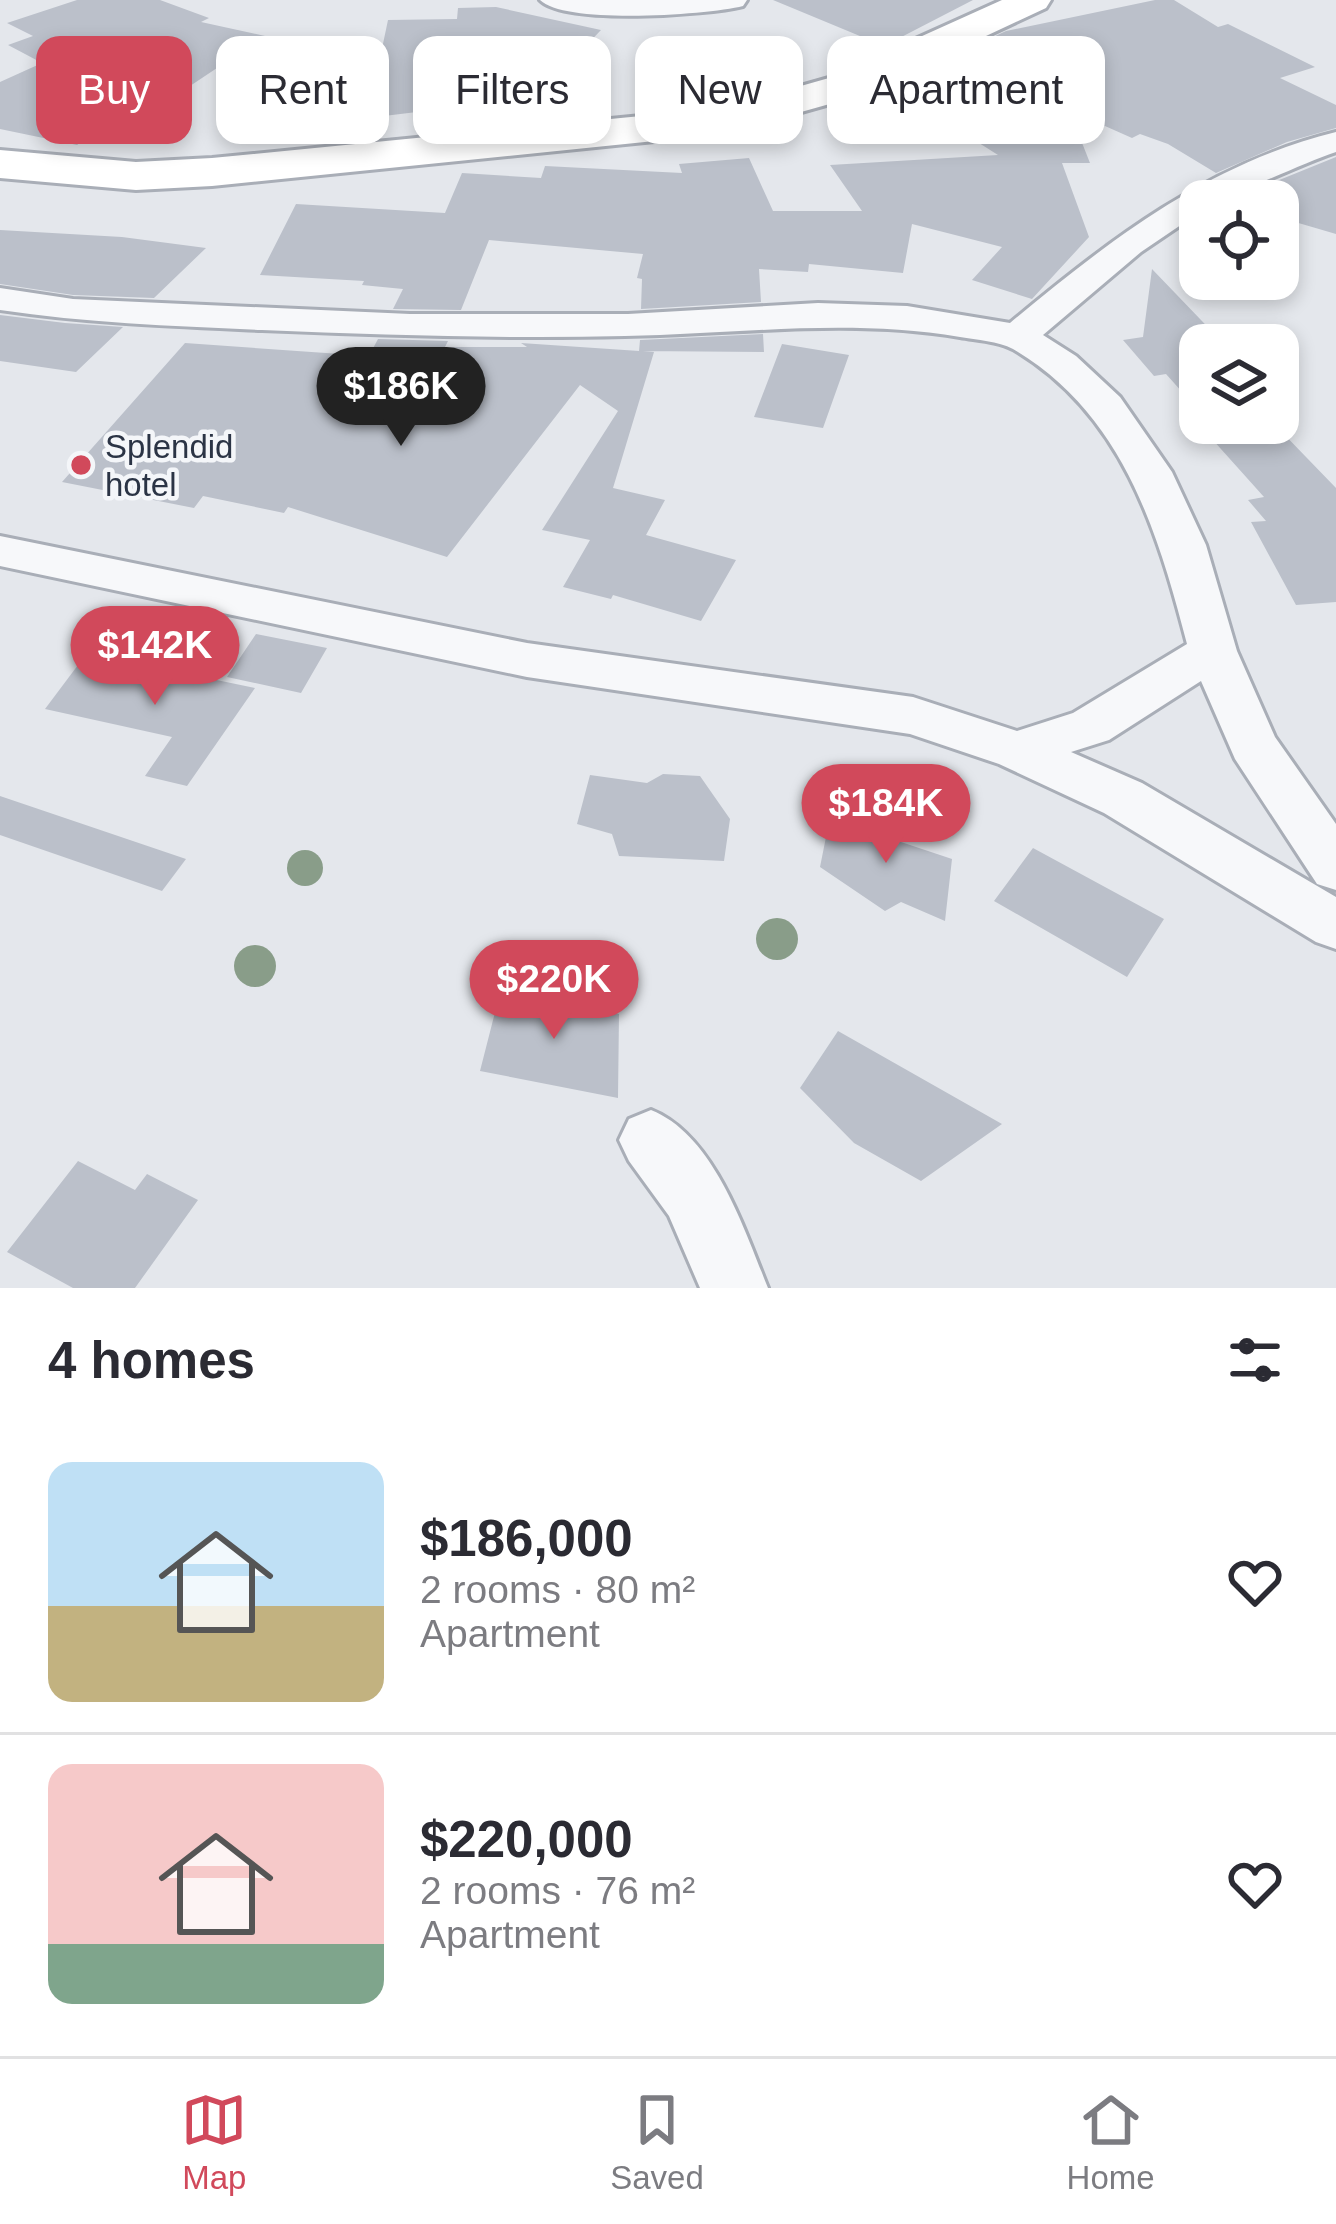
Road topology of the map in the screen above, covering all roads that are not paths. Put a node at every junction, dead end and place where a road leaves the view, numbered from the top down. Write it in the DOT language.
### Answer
graph roads {
  1 [pos="554,0"];
  2 [pos="733,0"];
  3 [pos="1032,0"];
  4 [pos="1336,142"];
  5 [pos="0,164"];
  6 [pos="0,298"];
  7 [pos="1018,335"];
  8 [pos="0,551"];
  9 [pos="1213,651"];
  10 [pos="1017,750"];
  11 [pos="1336,868"];
  12 [pos="1336,925"];
  13 [pos="651,1140"];
  14 [pos="734,1288"];
  1 -- 2 [label="street"];
  3 -- 5 [label="street"];
  4 -- 7 [label="street"];
  6 -- 7 [label="street"];
  7 -- 9 [label="street"];
  8 -- 10 [label="street"];
  9 -- 10 [label="street"];
  9 -- 11 [label="street"];
  10 -- 12 [label="street"];
  13 -- 14 [label="street"];
}
